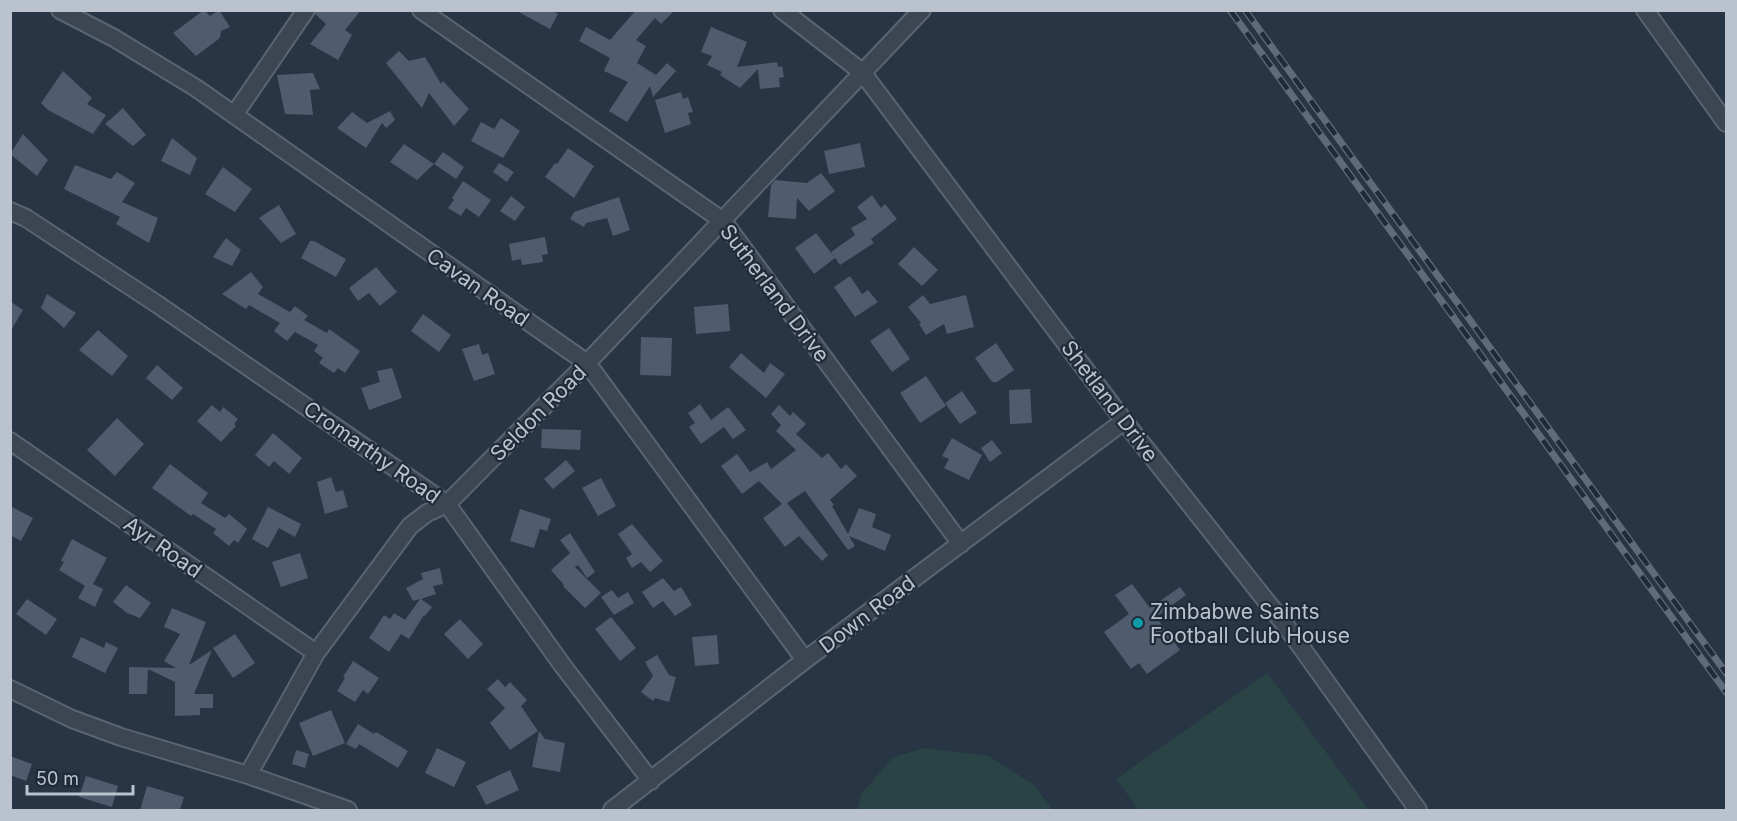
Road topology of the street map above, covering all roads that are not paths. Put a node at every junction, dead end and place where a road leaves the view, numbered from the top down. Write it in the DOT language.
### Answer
graph roads {
  1 [pos="60,10"];
  2 [pos="306,10"];
  3 [pos="421,10"];
  4 [pos="782,10"];
  5 [pos="922,10"];
  6 [pos="1645,10"];
  7 [pos="862,72"];
  8 [pos="234,115"];
  9 [pos="1725,116"];
  10 [pos="10,211"];
  11 [pos="723,221"];
  12 [pos="587,363"];
  13 [pos="1124,422"];
  14 [pos="10,441"];
  15 [pos="447,504"];
  16 [pos="961,544"];
  17 [pos="316,653"];
  18 [pos="805,660"];
  19 [pos="10,689"];
  20 [pos="248,775"];
  21 [pos="651,781"];
  22 [pos="348,810"];
  23 [pos="612,810"];
  24 [pos="1418,810"];
  1 -- 8 [label="street, Cavan Road"];
  2 -- 8 [label="street"];
  3 -- 11 [label="street, Sutherland Drive"];
  4 -- 7 [label="street, Shetland Drive"];
  5 -- 7 [label="street, Seldon Road"];
  6 -- 9 [label="street"];
  7 -- 11 [label="street, Seldon Road"];
  7 -- 13 [label="street, Shetland Drive"];
  8 -- 12 [label="street, Cavan Road"];
  10 -- 15 [label="street, Cromarthy Road"];
  11 -- 12 [label="street, Seldon Road"];
  11 -- 16 [label="street, Sutherland Drive"];
  12 -- 15 [label="street, Seldon Road"];
  12 -- 18 [label="street, Cavan Road"];
  13 -- 16 [label="street, Down Road"];
  13 -- 24 [label="street, Shetland Drive"];
  14 -- 17 [label="street, Ayr Road"];
  15 -- 17 [label="street, Seldon Road"];
  15 -- 21 [label="street, Cromarthy Road"];
  16 -- 18 [label="street, Down Road"];
  17 -- 20 [label="street, Seldon Road"];
  18 -- 21 [label="street, Down Road"];
  19 -- 20 [label="street"];
  20 -- 22 [label="street"];
  21 -- 23 [label="street, Down Road"];
}
